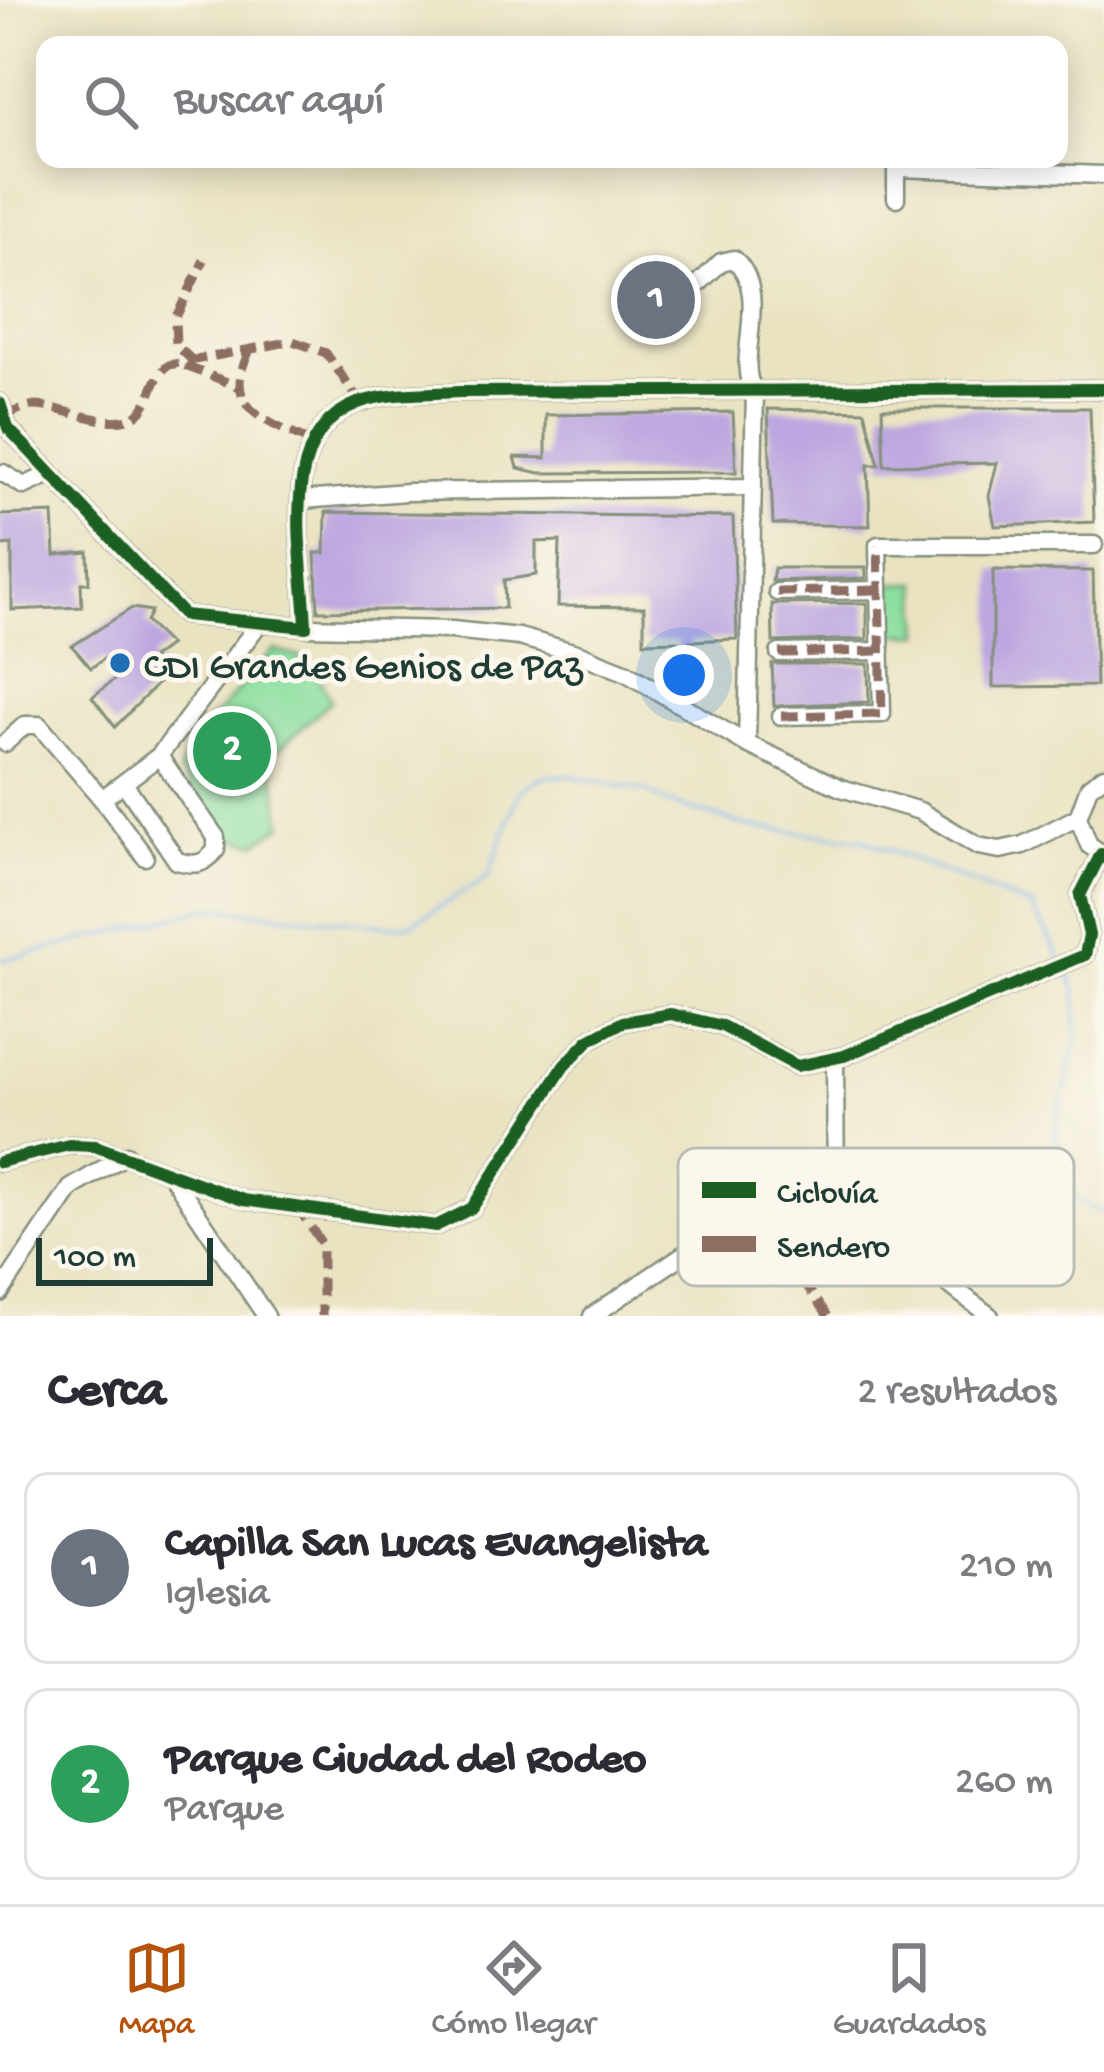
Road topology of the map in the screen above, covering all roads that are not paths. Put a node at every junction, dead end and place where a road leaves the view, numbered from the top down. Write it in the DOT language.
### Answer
graph roads {
  1 [pos="896,168"];
  2 [pos="1035,168"];
  3 [pos="1104,175"];
  4 [pos="896,198"];
  5 [pos="693,289"];
  6 [pos="1104,389"];
  7 [pos="755,391"];
  8 [pos="0,403"];
  9 [pos="3,473"];
  10 [pos="50,474"];
  11 [pos="753,487"];
  12 [pos="302,500"];
  13 [pos="1094,545"];
  14 [pos="879,590"];
  15 [pos="777,592"];
  16 [pos="258,625"];
  17 [pos="306,627"];
  18 [pos="881,651"];
  19 [pos="779,653"];
  20 [pos="781,716"];
  21 [pos="4,743"];
  22 [pos="748,744"];
  23 [pos="159,756"];
  24 [pos="1104,776"];
  25 [pos="124,783"];
  26 [pos="102,799"];
  27 [pos="1078,817"];
  28 [pos="1103,855"];
  29 [pos="145,856"];
  30 [pos="835,1058"];
  31 [pos="836,1148"];
  32 [pos="126,1155"];
  33 [pos="0,1162"];
  34 [pos="169,1172"];
  35 [pos="678,1256"];
  36 [pos="949,1286"];
  37 [pos="0,1293"];
  38 [pos="266,1316"];
  39 [pos="592,1316"];
  40 [pos="990,1316"];
  1 -- 4 [label="street"];
  2 -- 3 [label="street"];
  5 -- 7 [label="street"];
  6 -- 7 [label="street"];
  7 -- 11 [label="street"];
  7 -- 12 [label="street"];
  8 -- 10 [label="street"];
  9 -- 10 [label="street"];
  10 -- 16 [label="street"];
  11 -- 12 [label="street"];
  11 -- 22 [label="street"];
  12 -- 17 [label="street"];
  13 -- 14 [label="street"];
  14 -- 15 [label="street"];
  14 -- 18 [label="street"];
  16 -- 17 [label="street"];
  16 -- 23 [label="street"];
  17 -- 22 [label="street"];
  18 -- 19 [label="street"];
  18 -- 20 [label="street"];
  21 -- 26 [label="street"];
  22 -- 27 [label="street"];
  23 -- 25 [label="street"];
  23 -- 25 [label="street"];
  24 -- 27 [label="street"];
  25 -- 26 [label="street"];
  26 -- 29 [label="street"];
  27 -- 28 [label="street"];
  28 -- 30 [label="street"];
  30 -- 31 [label="street"];
  30 -- 34 [label="street"];
  32 -- 33 [label="street"];
  32 -- 34 [label="street"];
  32 -- 37 [label="street"];
  34 -- 38 [label="street"];
  35 -- 39 [label="street"];
  36 -- 40 [label="street"];
}
